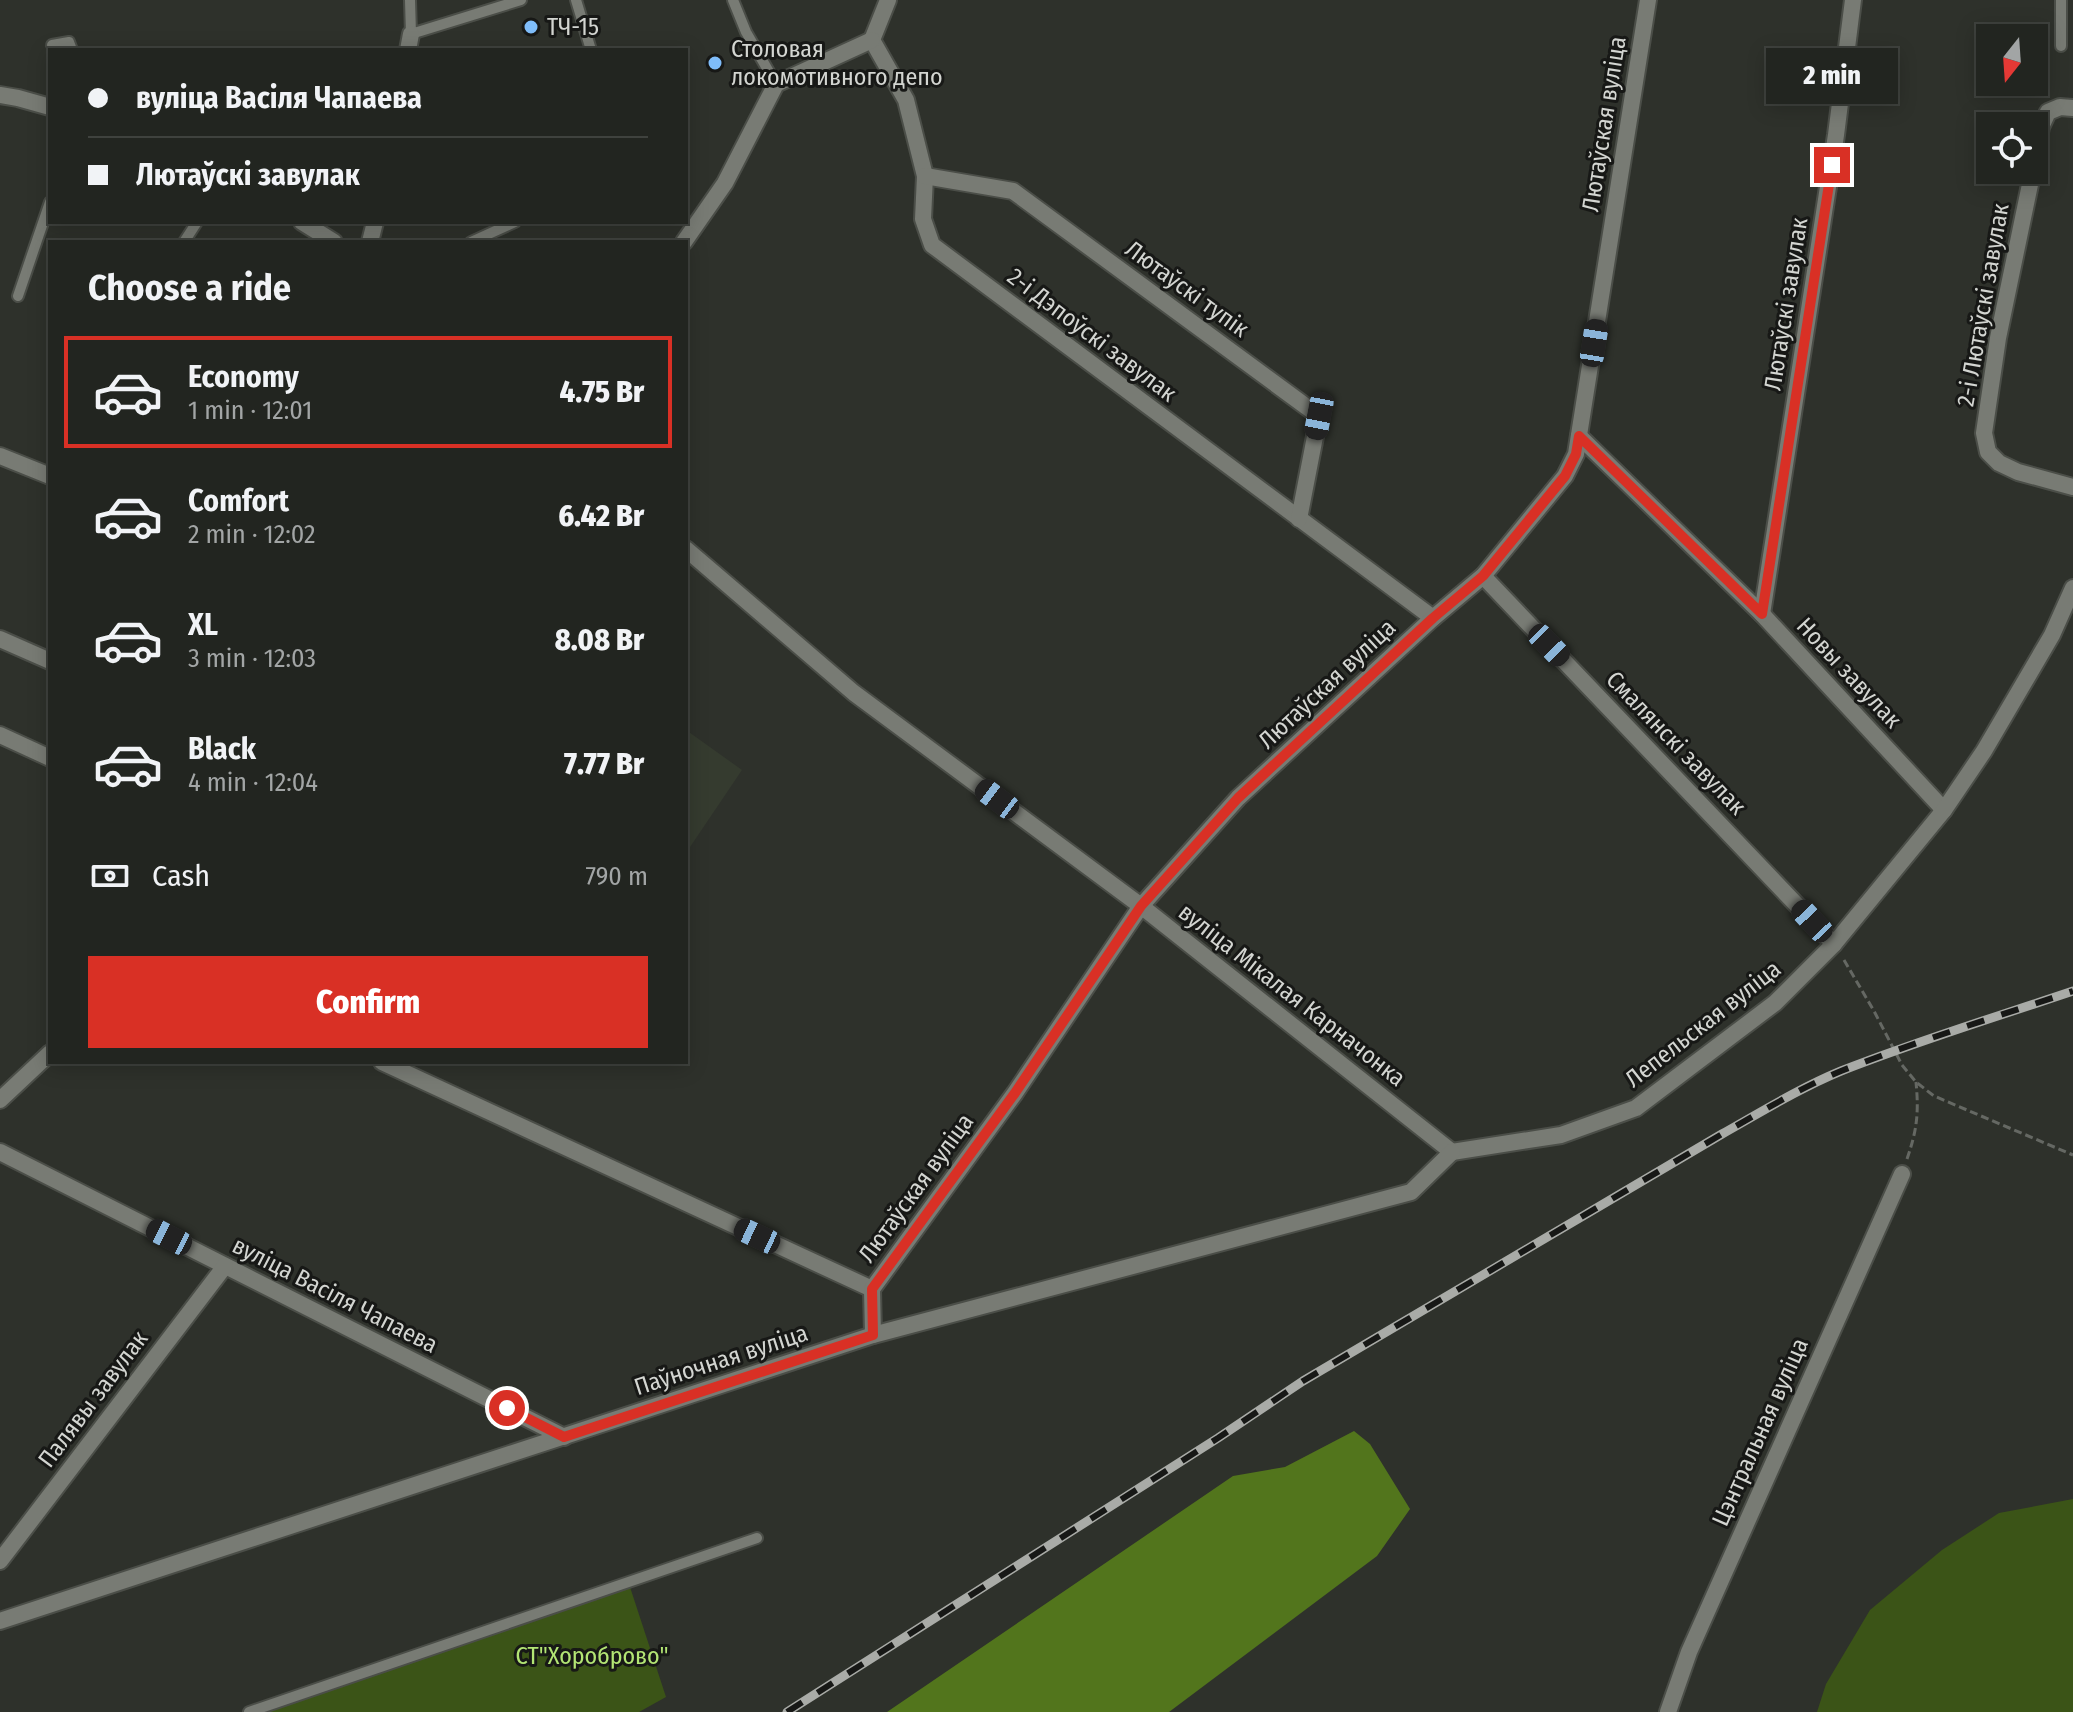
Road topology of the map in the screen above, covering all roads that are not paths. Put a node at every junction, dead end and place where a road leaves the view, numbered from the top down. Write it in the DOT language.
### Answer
graph roads {
  1 [pos="410,0"];
  2 [pos="521,0"];
  3 [pos="576,0"];
  4 [pos="733,0"];
  5 [pos="888,0"];
  6 [pos="1648,0"];
  7 [pos="1853,0"];
  8 [pos="2061,0"];
  9 [pos="872,40"];
  10 [pos="410,42"];
  11 [pos="52,45"];
  12 [pos="2061,46"];
  13 [pos="71,48"];
  14 [pos="590,48"];
  15 [pos="776,84"];
  16 [pos="0,95"];
  17 [pos="48,106"];
  18 [pos="2073,108"];
  19 [pos="2048,112"];
  20 [pos="925,176"];
  21 [pos="2030,184"];
  22 [pos="48,208"];
  23 [pos="305,224"];
  24 [pos="511,224"];
  25 [pos="331,240"];
  26 [pos="475,240"];
  27 [pos="685,240"];
  28 [pos="18,296"];
  29 [pos="1579,436"];
  30 [pos="0,456"];
  31 [pos="48,475"];
  32 [pos="2073,487"];
  33 [pos="1299,519"];
  34 [pos="688,551"];
  35 [pos="1483,576"];
  36 [pos="2073,588"];
  37 [pos="1762,614"];
  38 [pos="1433,618"];
  39 [pos="0,639"];
  40 [pos="48,660"];
  41 [pos="0,735"];
  42 [pos="48,757"];
  43 [pos="1944,810"];
  44 [pos="1141,906"];
  45 [pos="1834,944"];
  46 [pos="48,1055"];
  47 [pos="386,1064"];
  48 [pos="0,1100"];
  49 [pos="0,1152"];
  50 [pos="1452,1152"];
  51 [pos="1902,1174"];
  52 [pos="225,1266"];
  53 [pos="872,1289"];
  54 [pos="873,1335"];
  55 [pos="564,1437"];
  56 [pos="757,1538"];
  57 [pos="0,1561"];
  58 [pos="0,1621"];
  59 [pos="249,1712"];
  60 [pos="1668,1712"];
  1 -- 10 [label="lane"];
  2 -- 10 [label="lane"];
  3 -- 14 [label="lane"];
  4 -- 15 [label="lane"];
  5 -- 9 [label="street"];
  6 -- 29 [label="street, Лютаўская вуліца"];
  7 -- 37 [label="street, Лютаўскі завулак"];
  8 -- 12 [label="lane"];
  9 -- 15 [label="street"];
  9 -- 20 [label="street, 2-і Дэпоўскі завулак"];
  11 -- 13 [label="lane"];
  15 -- 27 [label="street"];
  16 -- 17 [label="street"];
  18 -- 19 [label="street"];
  20 -- 33 [label="street, 2-і Дэпоўскі завулак"];
  20 -- 33 [label="street, Лютаўскі тупік"];
  21 -- 32 [label="street, 2-і Лютаўскі завулак"];
  22 -- 28 [label="lane"];
  23 -- 25 [label="street"];
  24 -- 26 [label="lane"];
  29 -- 35 [label="street, Лютаўская вуліца"];
  29 -- 37 [label="street, Новы завулак"];
  30 -- 31 [label="street"];
  33 -- 38 [label="street, 2-і Дэпоўскі завулак"];
  34 -- 44 [label="street, вуліца Мікалая Карначонка"];
  35 -- 38 [label="street, Лютаўская вуліца"];
  35 -- 45 [label="street, Смалянскі завулак"];
  36 -- 43 [label="street, Лепельская вуліца"];
  37 -- 43 [label="street, Новы завулак"];
  38 -- 44 [label="street, Лютаўская вуліца"];
  39 -- 40 [label="street"];
  41 -- 42 [label="street"];
  43 -- 45 [label="street, Лепельская вуліца"];
  44 -- 50 [label="street, вуліца Мікалая Карначонка"];
  44 -- 53 [label="street, Лютаўская вуліца"];
  45 -- 50 [label="street, Лепельская вуліца"];
  46 -- 48 [label="street"];
  47 -- 53 [label="street"];
  49 -- 52 [label="street, вуліца Васіля Чапаева"];
  50 -- 54 [label="street, Паўночная вуліца"];
  51 -- 60 [label="street, Цэнтральная вуліца"];
  52 -- 55 [label="street, вуліца Васіля Чапаева"];
  52 -- 57 [label="street, Палявы завулак"];
  53 -- 54 [label="street, Лютаўская вуліца"];
  54 -- 55 [label="street, Паўночная вуліца"];
  55 -- 58 [label="street, Паўночная вуліца"];
  56 -- 59 [label="lane"];
}
